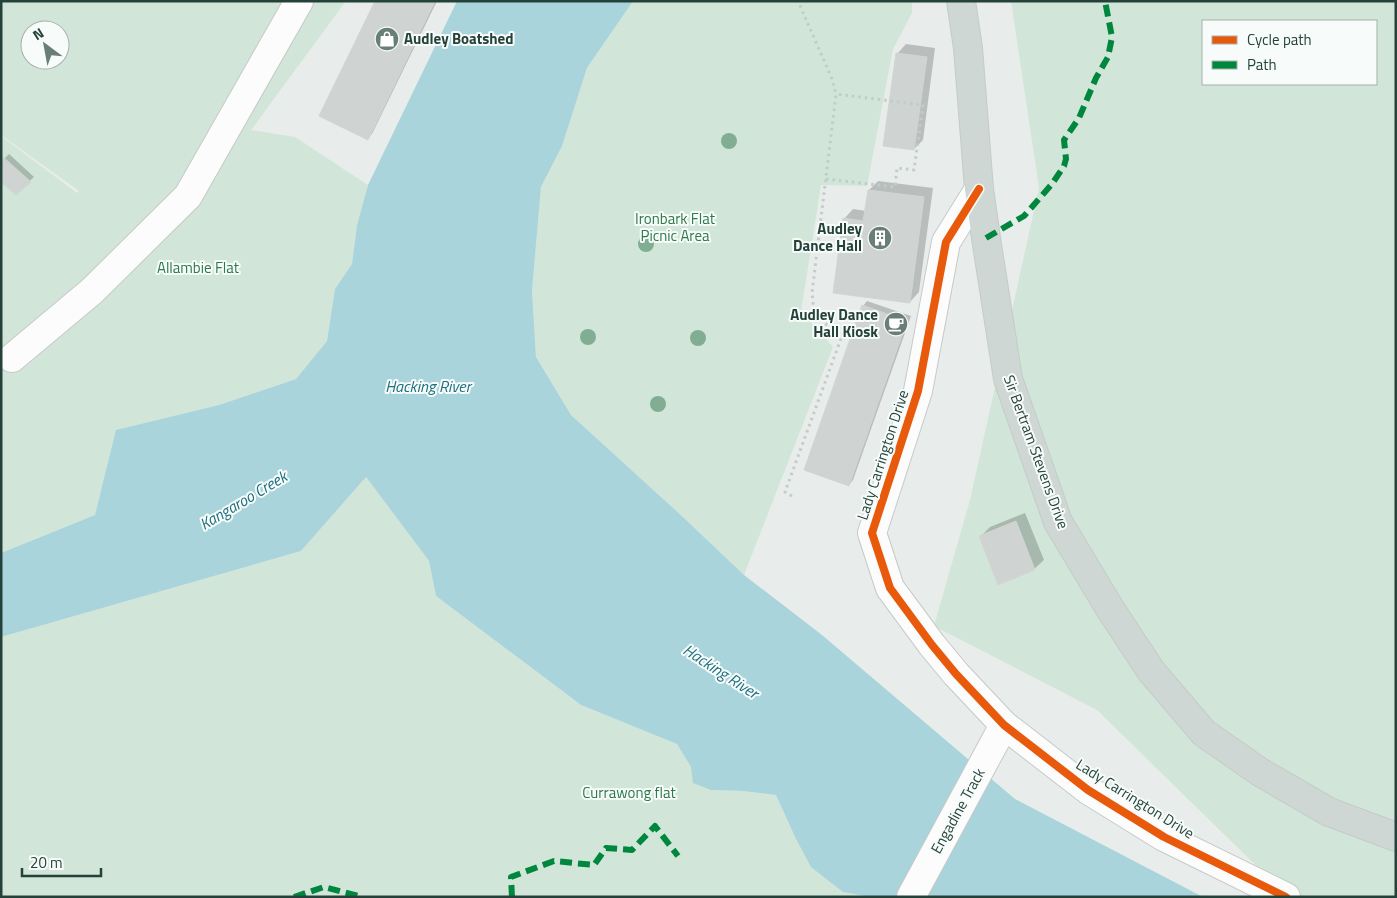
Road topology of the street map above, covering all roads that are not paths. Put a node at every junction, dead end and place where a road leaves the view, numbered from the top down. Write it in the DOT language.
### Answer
graph roads {
  1 [pos="299,1"];
  2 [pos="961,1"];
  3 [pos="980,189"];
  4 [pos="12,358"];
  5 [pos="1004,725"];
  6 [pos="1396,837"];
  7 [pos="911,897"];
  8 [pos="1286,897"];
  1 -- 4 [label="lane"];
  2 -- 3 [label="main road, Sir Bertram Stevens Drive"];
  3 -- 5 [label="lane, Lady Carrington Drive"];
  3 -- 6 [label="main road, Sir Bertram Stevens Drive"];
  5 -- 7 [label="lane, Engadine Track"];
  5 -- 8 [label="lane, Lady Carrington Drive"];
}
